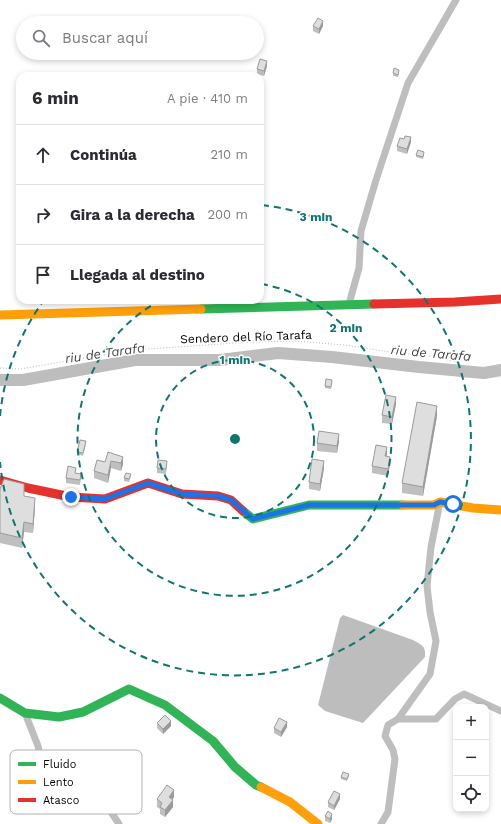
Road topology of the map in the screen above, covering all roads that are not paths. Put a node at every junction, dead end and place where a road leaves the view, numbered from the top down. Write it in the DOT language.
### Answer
graph roads {
  1 [pos="456,0"];
  2 [pos="501,298"];
  3 [pos="349,304"];
  4 [pos="0,315"];
  5 [pos="0,480"];
  6 [pos="440,502"];
  7 [pos="501,510"];
  8 [pos="0,698"];
  9 [pos="501,711"];
  10 [pos="25,713"];
  11 [pos="398,719"];
  12 [pos="39,750"];
  13 [pos="112,814"];
  14 [pos="119,824"];
  15 [pos="318,824"];
  16 [pos="381,824"];
  1 -- 3 [label="street"];
  2 -- 3 [label="street"];
  3 -- 4 [label="street"];
  5 -- 6 [label="street"];
  6 -- 7 [label="street"];
  6 -- 11 [label="street"];
  8 -- 10 [label="street"];
  9 -- 11 [label="street"];
  10 -- 12 [label="street"];
  10 -- 15 [label="street"];
  11 -- 16 [label="street"];
  13 -- 14 [label="street"];
}
